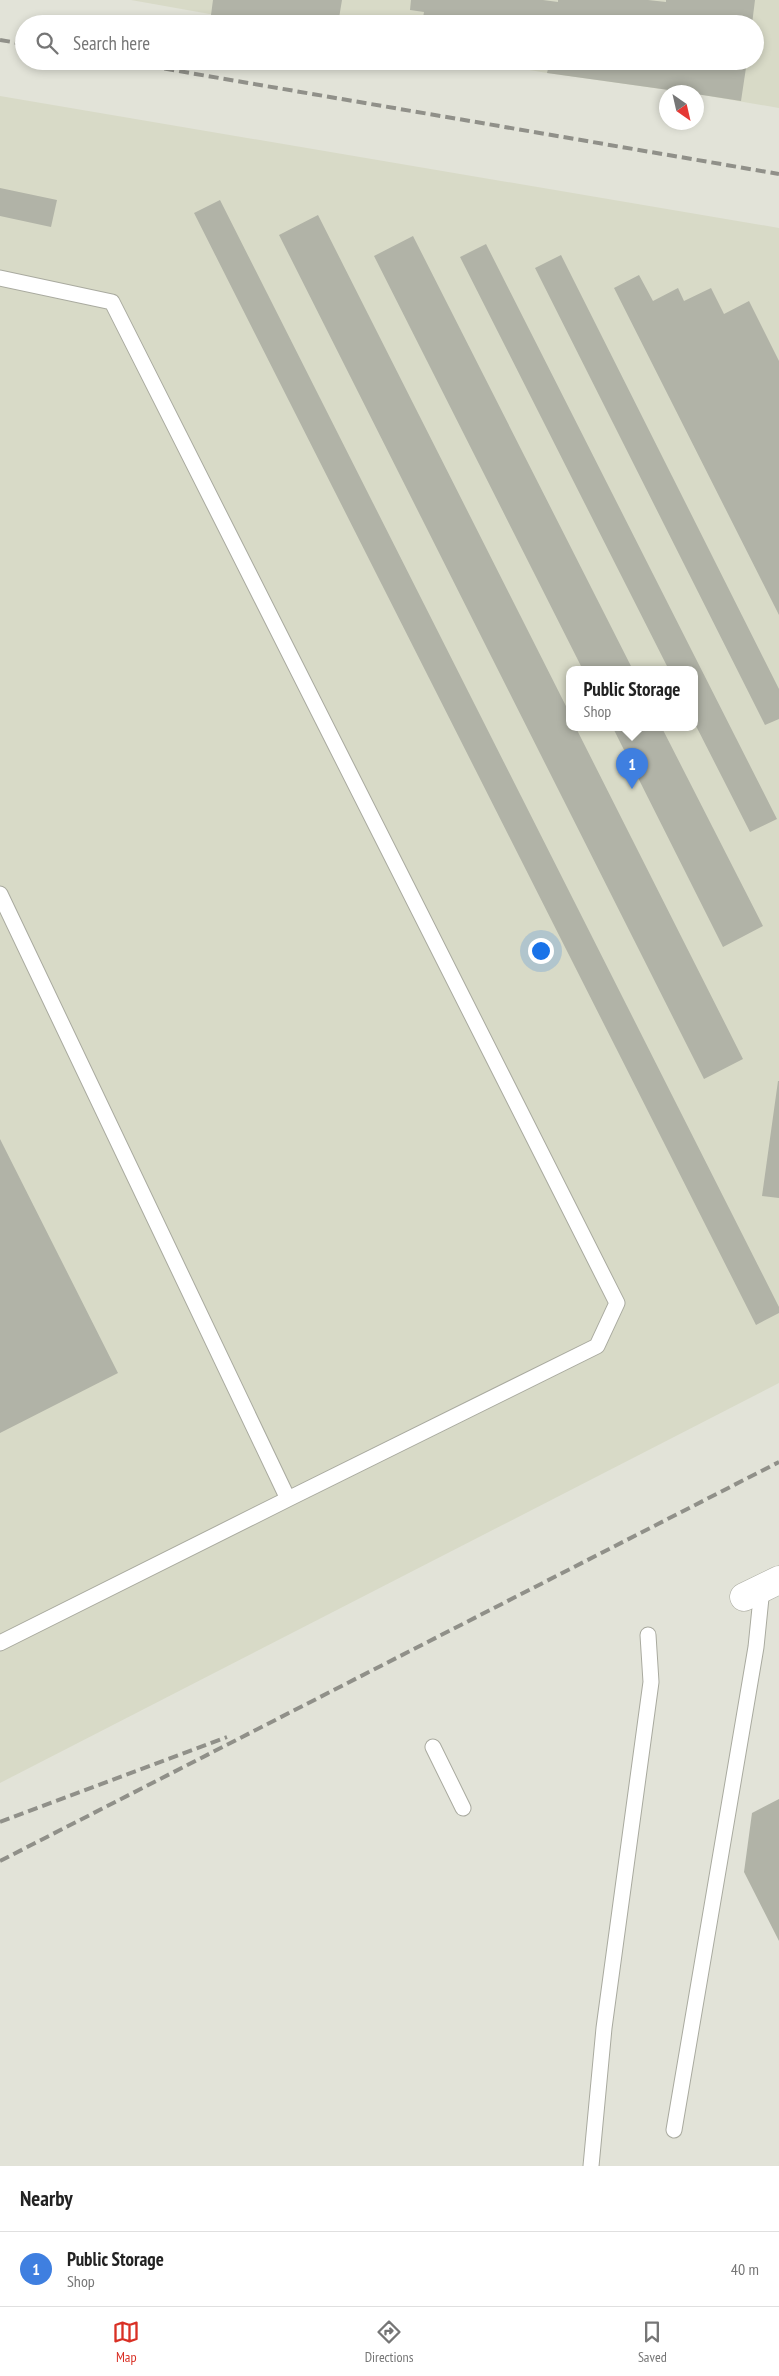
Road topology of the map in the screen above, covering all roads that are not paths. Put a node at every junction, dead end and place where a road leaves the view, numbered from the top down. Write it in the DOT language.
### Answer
graph roads {
  1 [pos="0,278"];
  2 [pos="0,894"];
  3 [pos="288,1499"];
  4 [pos="762,1589"];
  5 [pos="648,1635"];
  6 [pos="0,1643"];
  7 [pos="433,1747"];
  8 [pos="463,1808"];
  9 [pos="674,2130"];
  10 [pos="590,2166"];
  1 -- 3 [label="lane"];
  2 -- 3 [label="lane"];
  3 -- 6 [label="lane"];
  4 -- 9 [label="lane"];
  5 -- 10 [label="lane"];
  7 -- 8 [label="lane"];
}
